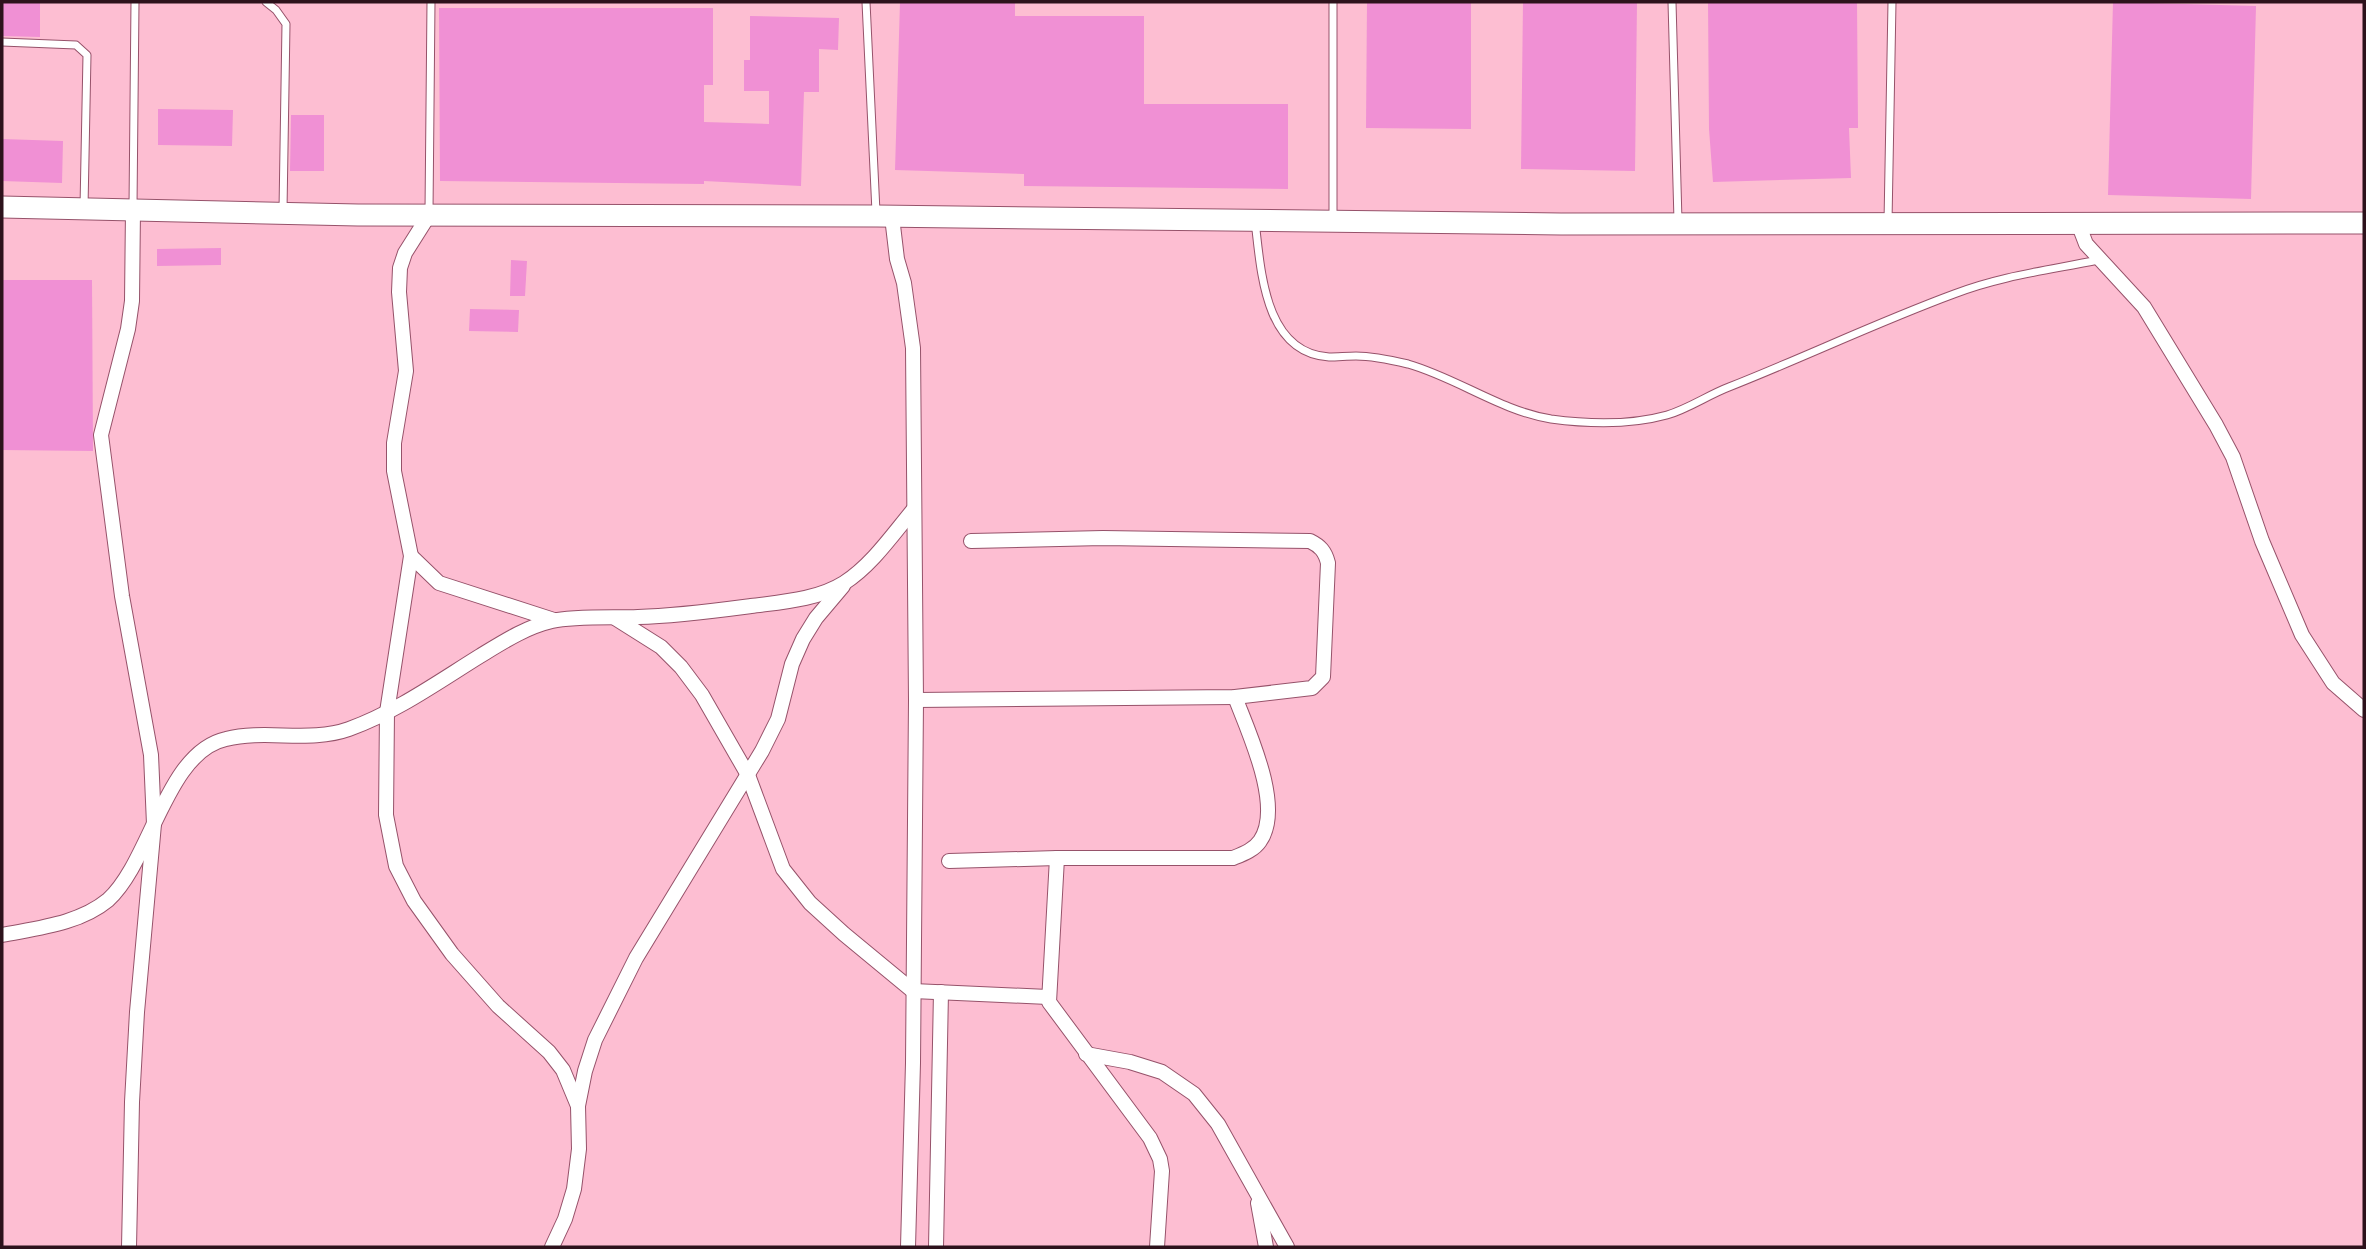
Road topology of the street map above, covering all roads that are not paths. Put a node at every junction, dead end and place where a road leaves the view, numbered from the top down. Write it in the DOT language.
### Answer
graph roads {
  1 [pos="135,2"];
  2 [pos="266,2"];
  3 [pos="431,2"];
  4 [pos="866,2"];
  5 [pos="1333,2"];
  6 [pos="1672,2"];
  7 [pos="1892,2"];
  8 [pos="2,42"];
  9 [pos="2,207"];
  10 [pos="84,209"];
  11 [pos="133,210"];
  12 [pos="282,213"];
  13 [pos="429,215"];
  14 [pos="884,216"];
  15 [pos="1255,220"];
  16 [pos="1333,221"];
  17 [pos="2078,223"];
  18 [pos="2364,223"];
  19 [pos="1678,224"];
  20 [pos="1888,224"];
  21 [pos="2098,260"];
  22 [pos="914,509"];
  23 [pos="971,541"];
  24 [pos="411,556"];
  25 [pos="846,582"];
  26 [pos="615,618"];
  27 [pos="554,621"];
  28 [pos="1235,697"];
  29 [pos="916,701"];
  30 [pos="2364,710"];
  31 [pos="387,712"];
  32 [pos="748,775"];
  33 [pos="154,824"];
  34 [pos="1057,858"];
  35 [pos="949,861"];
  36 [pos="2,935"];
  37 [pos="913,991"];
  38 [pos="941,992"];
  39 [pos="1048,998"];
  40 [pos="1086,1054"];
  41 [pos="578,1106"];
  42 [pos="1255,1191"];
  43 [pos="129,1247"];
  44 [pos="552,1247"];
  45 [pos="908,1247"];
  46 [pos="936,1247"];
  47 [pos="1157,1247"];
  48 [pos="1266,1247"];
  49 [pos="1287,1247"];
  1 -- 11 [label="lane"];
  2 -- 12 [label="lane"];
  3 -- 13 [label="lane"];
  4 -- 14 [label="lane"];
  5 -- 16 [label="lane"];
  6 -- 19 [label="lane"];
  7 -- 20 [label="lane"];
  8 -- 10 [label="lane"];
  9 -- 10 [label="main road"];
  10 -- 11 [label="main road"];
  11 -- 12 [label="main road"];
  11 -- 33 [label="street"];
  12 -- 13 [label="main road"];
  13 -- 14 [label="main road"];
  13 -- 24 [label="street"];
  14 -- 15 [label="main road"];
  14 -- 22 [label="street"];
  15 -- 16 [label="main road"];
  15 -- 21 [label="lane"];
  16 -- 19 [label="main road"];
  17 -- 18 [label="main road"];
  17 -- 20 [label="main road"];
  17 -- 21 [label="street"];
  19 -- 20 [label="main road"];
  21 -- 30 [label="street"];
  22 -- 25 [label="street"];
  22 -- 29 [label="street"];
  23 -- 28 [label="street"];
  24 -- 27 [label="street"];
  24 -- 31 [label="street"];
  25 -- 26 [label="street"];
  25 -- 32 [label="street"];
  26 -- 27 [label="street"];
  26 -- 32 [label="street"];
  27 -- 31 [label="street"];
  28 -- 29 [label="street"];
  28 -- 34 [label="street"];
  29 -- 37 [label="street"];
  31 -- 33 [label="street"];
  31 -- 41 [label="street"];
  32 -- 37 [label="street"];
  32 -- 41 [label="street"];
  33 -- 36 [label="street"];
  33 -- 43 [label="street"];
  34 -- 35 [label="street"];
  34 -- 39 [label="street"];
  37 -- 38 [label="street"];
  37 -- 45 [label="street"];
  38 -- 39 [label="street"];
  38 -- 46 [label="street"];
  39 -- 40 [label="street"];
  40 -- 42 [label="street"];
  40 -- 47 [label="street"];
  41 -- 44 [label="street"];
  42 -- 48 [label="street"];
  42 -- 49 [label="street"];
}
